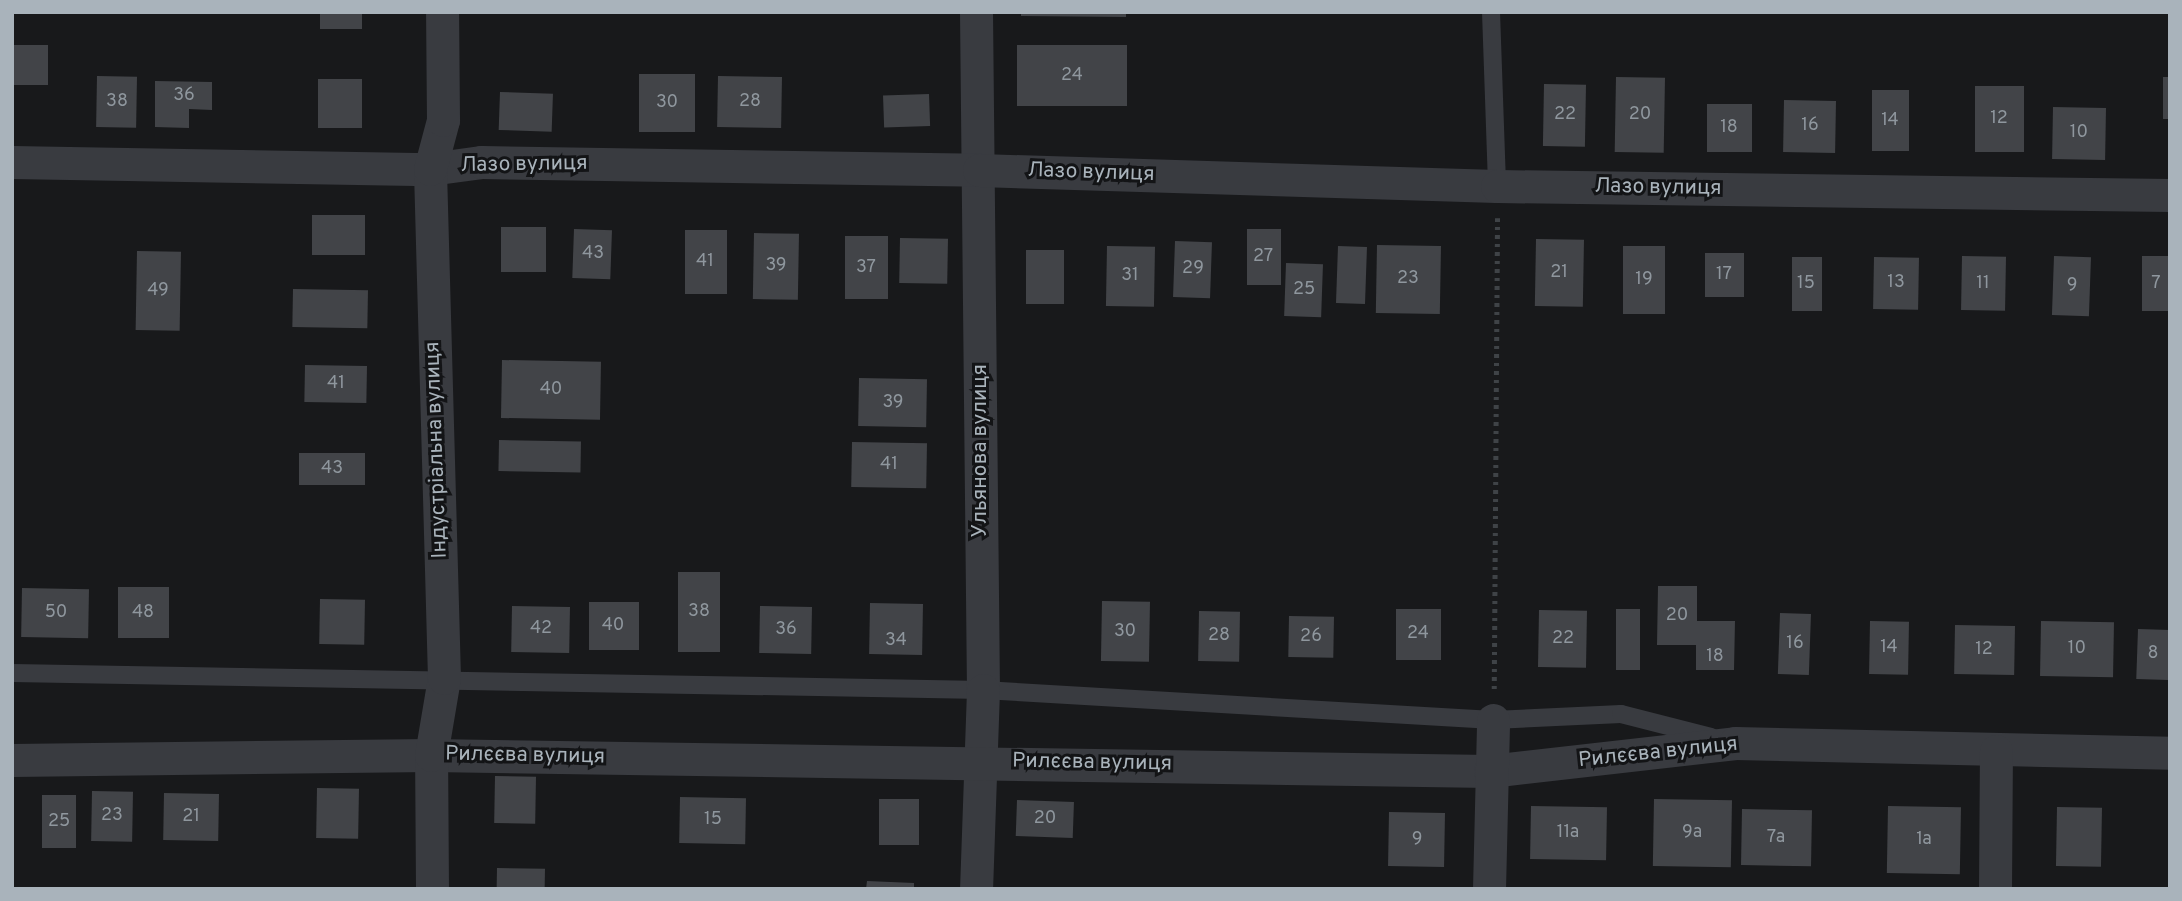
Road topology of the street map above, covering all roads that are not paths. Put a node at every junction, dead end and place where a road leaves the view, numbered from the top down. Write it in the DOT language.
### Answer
graph roads {
  1 [pos="442,12"];
  2 [pos="976,12"];
  3 [pos="1491,12"];
  4 [pos="12,162"];
  5 [pos="430,169"];
  6 [pos="979,170"];
  7 [pos="1497,186"];
  8 [pos="2170,195"];
  9 [pos="12,673"];
  10 [pos="443,678"];
  11 [pos="983,690"];
  12 [pos="1493,720"];
  13 [pos="1735,743"];
  14 [pos="1996,751"];
  15 [pos="2170,753"];
  16 [pos="431,755"];
  17 [pos="12,760"];
  18 [pos="980,760"];
  19 [pos="1490,771"];
  20 [pos="432,889"];
  21 [pos="976,889"];
  22 [pos="1489,889"];
  23 [pos="1995,889"];
  1 -- 5 [label="street, Індустріальна вулиця"];
  2 -- 6 [label="street, Ульянова вулиця"];
  3 -- 7 [label="lane"];
  4 -- 5 [label="street, Лазо вулиця"];
  5 -- 6 [label="street, Лазо вулиця"];
  5 -- 10 [label="street, Індустріальна вулиця"];
  6 -- 7 [label="street, Лазо вулиця"];
  6 -- 11 [label="street, Ульянова вулиця"];
  7 -- 8 [label="street, Лазо вулиця"];
  9 -- 10 [label="lane"];
  10 -- 11 [label="lane"];
  10 -- 16 [label="street, Індустріальна вулиця"];
  11 -- 12 [label="lane"];
  11 -- 18 [label="street, Ульянова вулиця"];
  12 -- 13 [label="lane"];
  12 -- 19 [label="street"];
  13 -- 14 [label="street, Рилєєва вулиця"];
  13 -- 19 [label="street, Рилєєва вулиця"];
  14 -- 15 [label="street, Рилєєва вулиця"];
  14 -- 23 [label="street"];
  16 -- 17 [label="street, Рилєєва вулиця"];
  16 -- 18 [label="street, Рилєєва вулиця"];
  16 -- 20 [label="street, Індустріальна вулиця"];
  18 -- 19 [label="street, Рилєєва вулиця"];
  18 -- 21 [label="street, Ульянова вулиця"];
  19 -- 22 [label="street"];
}
